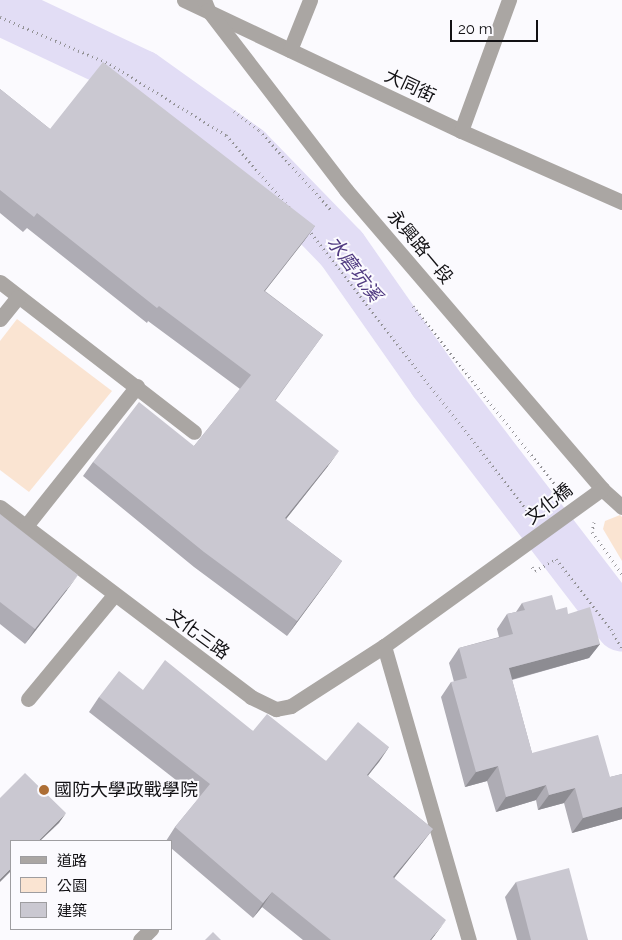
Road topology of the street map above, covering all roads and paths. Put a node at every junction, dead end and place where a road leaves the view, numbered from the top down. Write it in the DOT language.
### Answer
graph roads {
  1 [pos="184,0"];
  2 [pos="310,0"];
  3 [pos="509,0"];
  4 [pos="206,5"];
  5 [pos="0,17"];
  6 [pos="290,50"];
  7 [pos="234,111"];
  8 [pos="461,131"];
  9 [pos="622,202"];
  10 [pos="295,214"];
  11 [pos="334,214"];
  12 [pos="301,222"];
  13 [pos="0,282"];
  14 [pos="18,297"];
  15 [pos="409,301"];
  16 [pos="0,320"];
  17 [pos="137,386"];
  18 [pos="194,432"];
  19 [pos="602,489"];
  20 [pos="0,507"];
  21 [pos="622,507"];
  22 [pos="528,510"];
  23 [pos="25,527"];
  24 [pos="592,532"];
  25 [pos="519,550"];
  26 [pos="622,574"];
  27 [pos="114,596"];
  28 [pos="384,646"];
  29 [pos="622,649"];
  30 [pos="28,699"];
  31 [pos="150,930"];
  32 [pos="140,940"];
  33 [pos="468,940"];
  1 -- 4 [label="street, 大同街"];
  2 -- 6 [label="street"];
  3 -- 8 [label="street"];
  4 -- 6 [label="street, 大同街"];
  4 -- 19 [label="street, 永興路一段"];
  5 -- 10 [label="path"];
  6 -- 8 [label="street, 大同街"];
  7 -- 11 [label="path"];
  8 -- 9 [label="street, 大同街"];
  12 -- 22 [label="path"];
  13 -- 14 [label="street"];
  14 -- 16 [label="street"];
  14 -- 17 [label="street"];
  15 -- 19 [label="path"];
  17 -- 18 [label="street"];
  17 -- 23 [label="street"];
  19 -- 21 [label="street, 永興路一段"];
  19 -- 25 [label="street, 文化橋"];
  20 -- 23 [label="street, 文化三路"];
  23 -- 27 [label="street, 文化三路"];
  24 -- 26 [label="path"];
  25 -- 28 [label="street, 文化三路"];
  25 -- 29 [label="path"];
  27 -- 28 [label="street, 文化三路"];
  27 -- 30 [label="street"];
  28 -- 33 [label="street"];
  31 -- 32 [label="street"];
}
